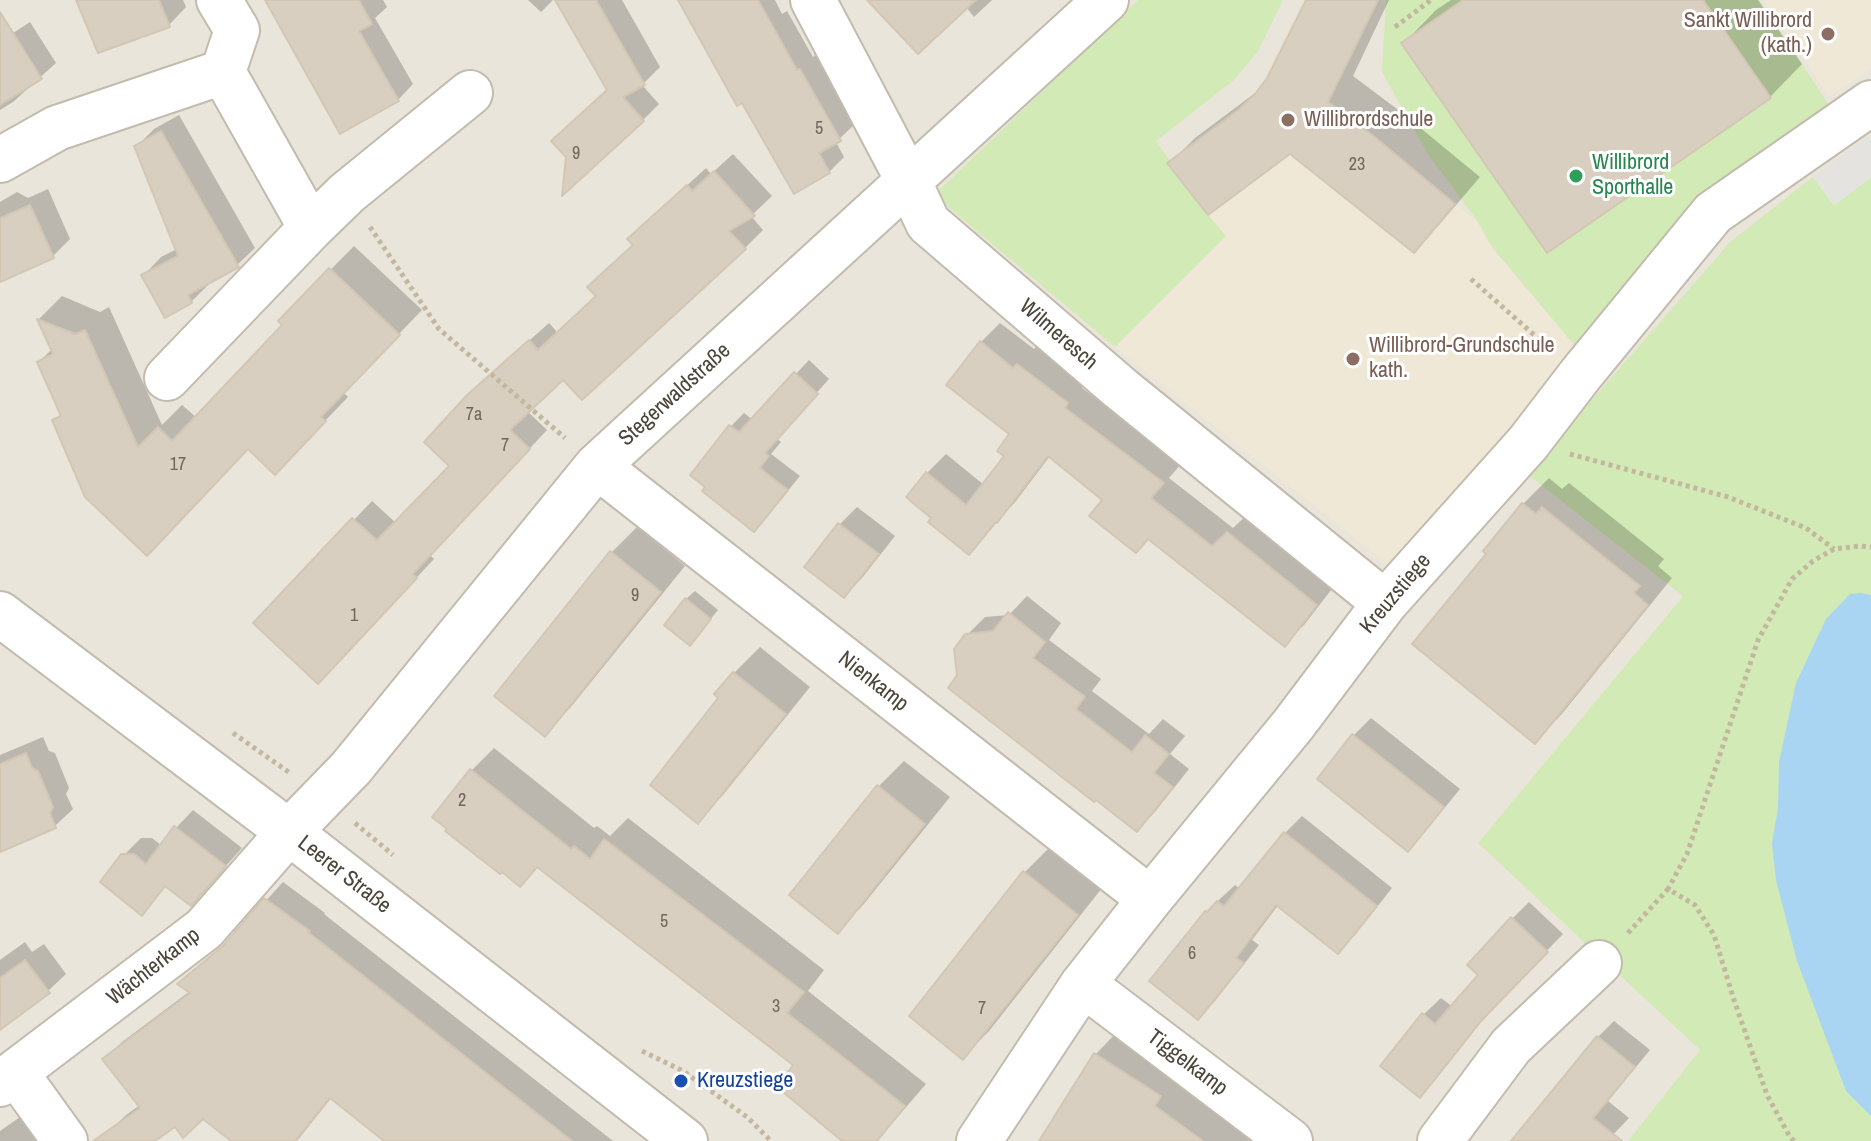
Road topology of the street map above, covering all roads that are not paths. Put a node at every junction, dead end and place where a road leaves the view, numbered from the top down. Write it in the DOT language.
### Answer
graph roads {
  1 [pos="219,0"];
  2 [pos="813,0"];
  3 [pos="1106,0"];
  4 [pos="223,72"];
  5 [pos="470,93"];
  6 [pos="1871,103"];
  7 [pos="0,160"];
  8 [pos="909,182"];
  9 [pos="311,228"];
  10 [pos="167,378"];
  11 [pos="597,466"];
  12 [pos="1385,603"];
  13 [pos="0,614"];
  14 [pos="289,832"];
  15 [pos="1150,899"];
  16 [pos="1599,963"];
  17 [pos="1083,984"];
  18 [pos="8,1078"];
  19 [pos="65,1141"];
  20 [pos="685,1141"];
  21 [pos="979,1141"];
  22 [pos="1290,1141"];
  23 [pos="1440,1141"];
  1 -- 4 [label="street"];
  2 -- 8 [label="street, Wilmeresch"];
  3 -- 8 [label="street, Stegerwaldstraße"];
  4 -- 7 [label="street"];
  4 -- 9 [label="street"];
  5 -- 9 [label="street"];
  6 -- 12 [label="street, Kreuzstiege"];
  8 -- 11 [label="street, Stegerwaldstraße"];
  8 -- 12 [label="street, Wilmeresch"];
  9 -- 10 [label="street"];
  11 -- 14 [label="street, Stegerwaldstraße"];
  11 -- 15 [label="street, Nienkamp"];
  12 -- 15 [label="street, Kreuzstiege"];
  13 -- 14 [label="street, Leerer Straße"];
  14 -- 18 [label="street, Wächterkamp"];
  14 -- 20 [label="street, Leerer Straße"];
  15 -- 17 [label="street, Kreuzstiege"];
  16 -- 23 [label="street"];
  17 -- 21 [label="street, Kreuzstiege"];
  17 -- 22 [label="street, Tiggelkamp"];
  18 -- 19 [label="street"];
}
